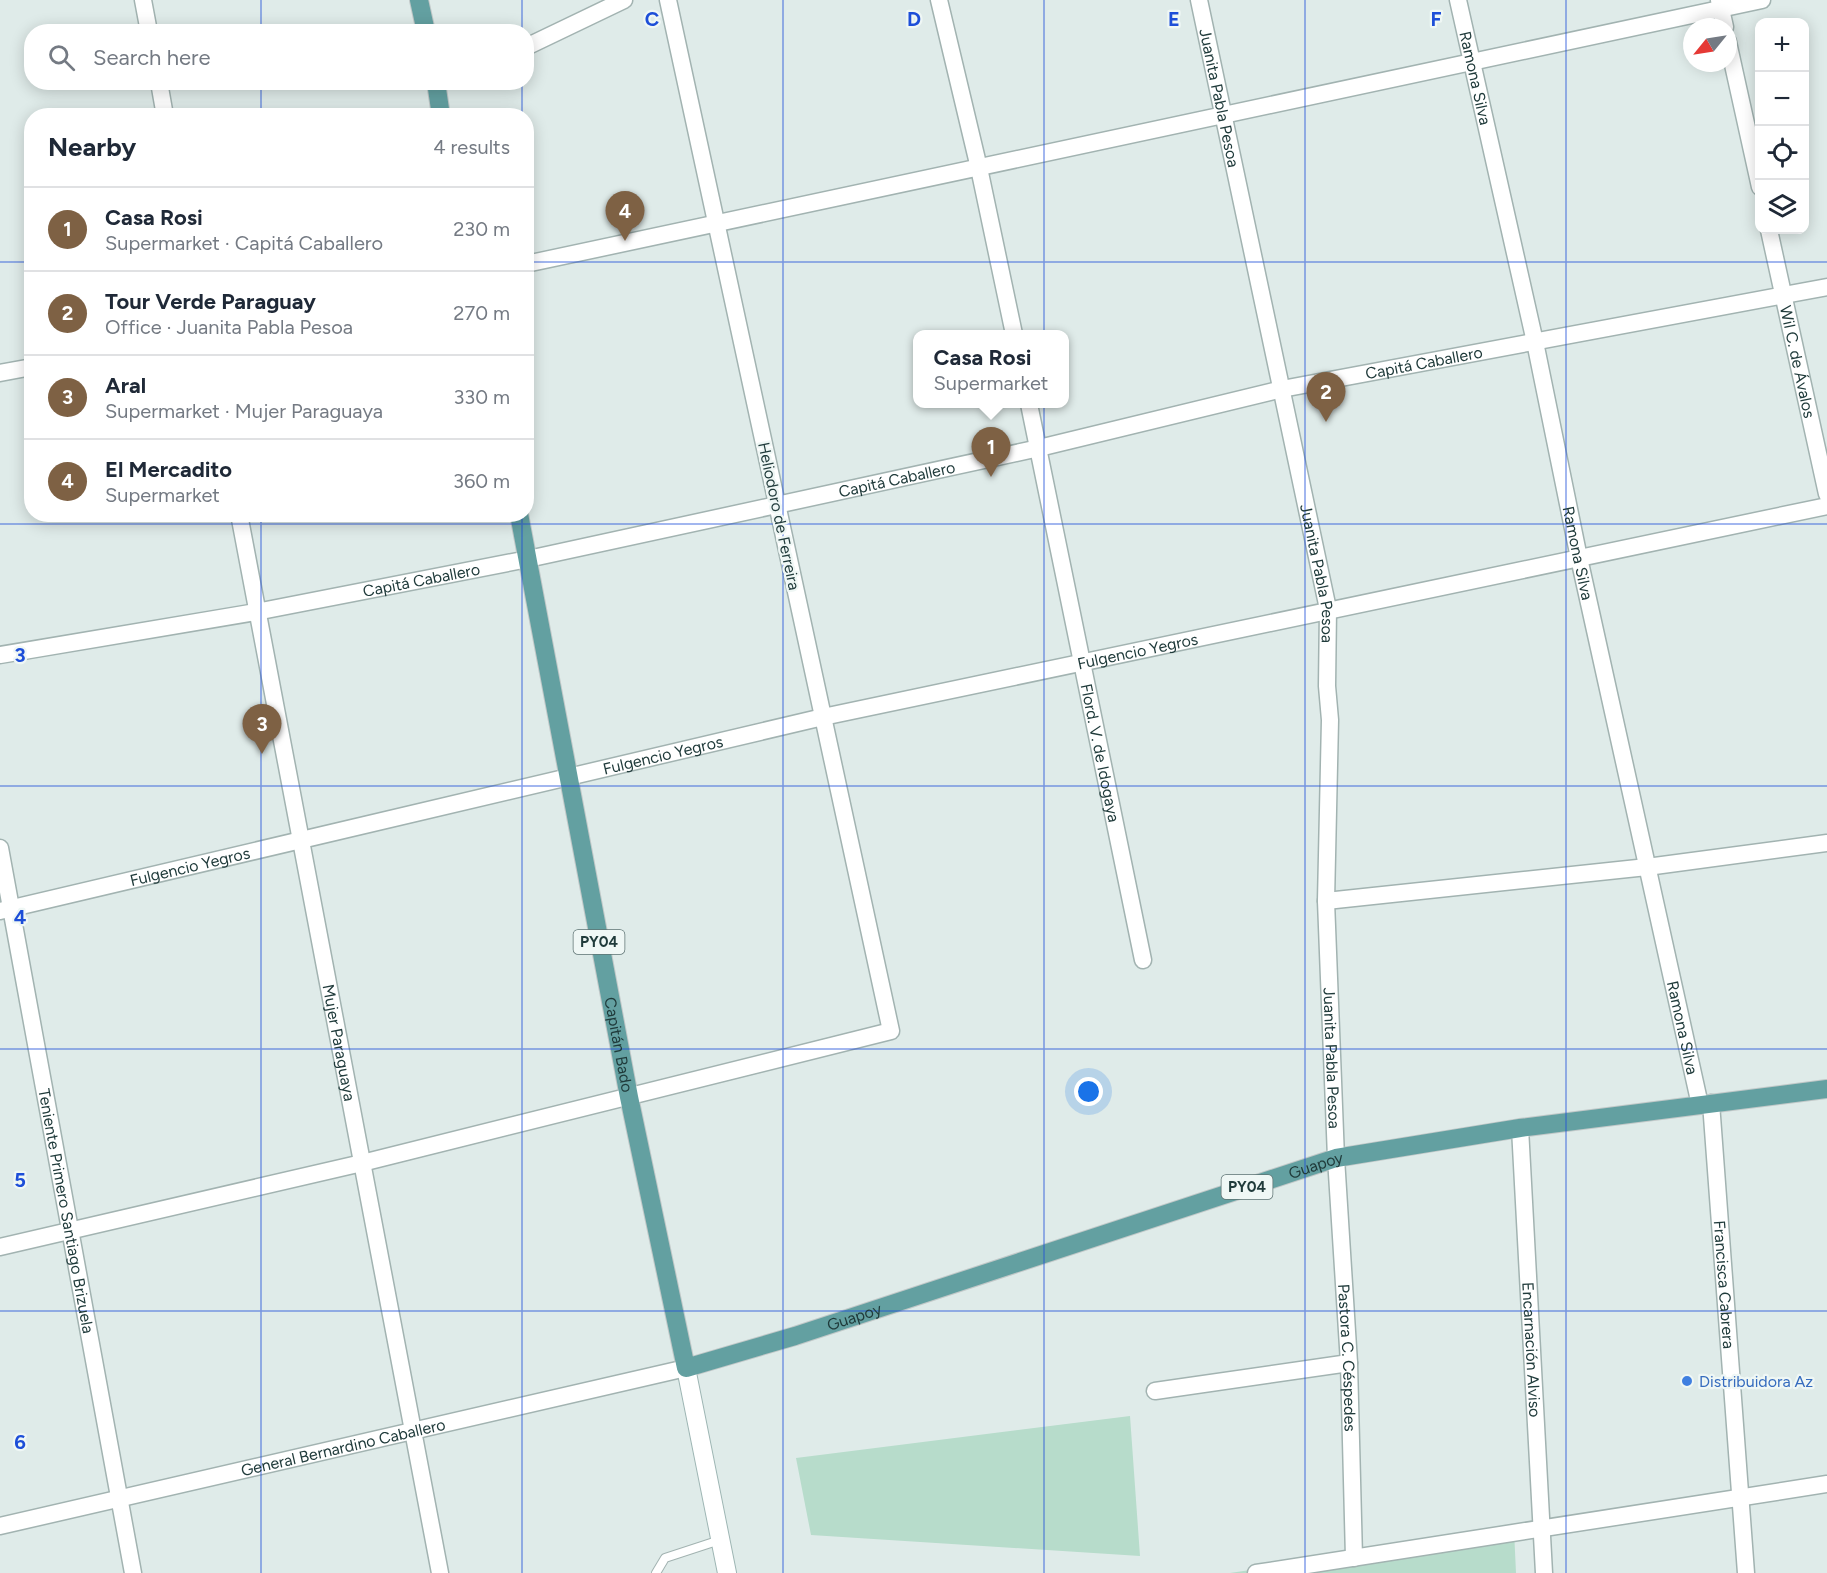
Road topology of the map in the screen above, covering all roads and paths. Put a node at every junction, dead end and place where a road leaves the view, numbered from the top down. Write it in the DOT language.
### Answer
graph roads {
  1 [pos="143,0"];
  2 [pos="419,0"];
  3 [pos="624,0"];
  4 [pos="668,0"];
  5 [pos="939,0"];
  6 [pos="1199,0"];
  7 [pos="1458,0"];
  8 [pos="1762,0"];
  9 [pos="1720,4"];
  10 [pos="148,24"];
  11 [pos="424,24"];
  12 [pos="534,43"];
  13 [pos="1472,62"];
  14 [pos="1735,72"];
  15 [pos="160,90"];
  16 [pos="437,90"];
  17 [pos="164,108"];
  18 [pos="440,108"];
  19 [pos="1224,116"];
  20 [pos="979,168"];
  21 [pos="1758,180"];
  22 [pos="717,225"];
  23 [pos="1770,234"];
  24 [pos="534,262"];
  25 [pos="1827,287"];
  26 [pos="1783,296"];
  27 [pos="1013,330"];
  28 [pos="1535,342"];
  29 [pos="24,368"];
  30 [pos="0,373"];
  31 [pos="1282,389"];
  32 [pos="1030,408"];
  33 [pos="1039,448"];
  34 [pos="1827,494"];
  35 [pos="777,505"];
  36 [pos="1827,506"];
  37 [pos="240,522"];
  38 [pos="521,522"];
  39 [pos="1579,558"];
  40 [pos="528,559"];
  41 [pos="1328,609"];
  42 [pos="256,612"];
  43 [pos="0,655"];
  44 [pos="1084,662"];
  45 [pos="823,717"];
  46 [pos="567,775"];
  47 [pos="300,838"];
  48 [pos="1827,843"];
  49 [pos="0,848"];
  50 [pos="1647,867"];
  51 [pos="1326,901"];
  52 [pos="6,909"];
  53 [pos="1143,960"];
  54 [pos="1827,1089"];
  55 [pos="629,1097"];
  56 [pos="1705,1104"];
  57 [pos="1520,1128"];
  58 [pos="1335,1158"];
  59 [pos="362,1163"];
  60 [pos="68,1231"];
  61 [pos="0,1247"];
  62 [pos="1349,1363"];
  63 [pos="686,1368"];
  64 [pos="1155,1391"];
  65 [pos="413,1431"];
  66 [pos="1827,1484"];
  67 [pos="1742,1497"];
  68 [pos="119,1499"];
  69 [pos="0,1526"];
  70 [pos="1543,1529"];
  71 [pos="720,1540"];
  72 [pos="1354,1558"];
  73 [pos="133,1573"];
  74 [pos="440,1573"];
  75 [pos="656,1573"];
  76 [pos="727,1573"];
  77 [pos="1256,1573"];
  78 [pos="1544,1573"];
  79 [pos="1746,1573"];
  1 -- 10 [label="street"];
  2 -- 11 [label="main road"];
  3 -- 12 [label="street"];
  4 -- 22 [label="street, Heliodoro de Ferreira"];
  5 -- 20 [label="street"];
  6 -- 19 [label="street, Juanita Pabla Pesoa"];
  7 -- 13 [label="street, Ramona Silva"];
  8 -- 9 [label="street"];
  9 -- 13 [label="street"];
  13 -- 19 [label="street"];
  13 -- 28 [label="street, Ramona Silva"];
  14 -- 21 [label="street"];
  15 -- 17 [label="street"];
  16 -- 18 [label="main road"];
  19 -- 20 [label="street"];
  19 -- 31 [label="street, Juanita Pabla Pesoa"];
  20 -- 22 [label="street"];
  20 -- 27 [label="street"];
  22 -- 24 [label="street"];
  22 -- 35 [label="street, Heliodoro de Ferreira"];
  23 -- 26 [label="street, Wil C. de Ávalos"];
  25 -- 26 [label="street, Capitá Caballero"];
  26 -- 28 [label="street, Capitá Caballero"];
  26 -- 34 [label="street, Wil C. de Ávalos"];
  28 -- 31 [label="street, Capitá Caballero"];
  28 -- 39 [label="street, Ramona Silva"];
  29 -- 30 [label="street"];
  31 -- 33 [label="street, Capitá Caballero"];
  31 -- 41 [label="street, Juanita Pabla Pesoa"];
  32 -- 33 [label="street, Flord. V. de Idogaya"];
  33 -- 35 [label="street, Capitá Caballero"];
  33 -- 44 [label="street, Flord. V. de Idogaya"];
  35 -- 40 [label="street, Capitá Caballero"];
  35 -- 45 [label="street, Heliodoro de Ferreira"];
  36 -- 39 [label="street, Fulgencio Yegros"];
  37 -- 42 [label="street, Mujer Paraguaya"];
  38 -- 40 [label="main road, Capitán Bado / PY04"];
  39 -- 41 [label="street, Fulgencio Yegros"];
  39 -- 50 [label="street, Ramona Silva"];
  40 -- 42 [label="street, Capitá Caballero"];
  40 -- 46 [label="main road, Capitán Bado / PY04"];
  41 -- 44 [label="street, Fulgencio Yegros"];
  41 -- 51 [label="street, Juanita Pabla Pesoa"];
  42 -- 43 [label="street, Capitá Caballero"];
  42 -- 47 [label="street, Mujer Paraguaya"];
  44 -- 45 [label="street, Fulgencio Yegros"];
  44 -- 53 [label="street, Flord. V. de Idogaya"];
  45 -- 46 [label="street, Fulgencio Yegros"];
  45 -- 55 [label="street, Heliodoro de Ferreira"];
  46 -- 47 [label="street, Fulgencio Yegros"];
  46 -- 55 [label="main road, Capitán Bado / PY04"];
  47 -- 52 [label="street, Fulgencio Yegros"];
  47 -- 59 [label="street, Mujer Paraguaya"];
  48 -- 50 [label="street"];
  49 -- 52 [label="street, Teniente Primero Santiago Brizuela"];
  50 -- 51 [label="street"];
  50 -- 56 [label="street, Ramona Silva"];
  51 -- 58 [label="street, Juanita Pabla Pesoa"];
  52 -- 60 [label="street, Teniente Primero Santiago Brizuela"];
  54 -- 56 [label="main road, Guapoy / PY04"];
  55 -- 59 [label="street"];
  55 -- 63 [label="main road, Capitán Bado / PY04"];
  56 -- 57 [label="main road, Guapoy / PY04"];
  56 -- 67 [label="street, Francisca Cabrera"];
  57 -- 58 [label="main road, Guapoy / PY04"];
  57 -- 70 [label="street, Encarnación Alviso"];
  58 -- 62 [label="street, Pastora C. Céspedes"];
  58 -- 63 [label="main road, Guapoy / PY04"];
  59 -- 60 [label="street"];
  59 -- 65 [label="street, Mujer Paraguaya"];
  60 -- 61 [label="street"];
  60 -- 68 [label="street, Teniente Primero Santiago Brizuela"];
  62 -- 64 [label="street"];
  62 -- 72 [label="street, Pastora C. Céspedes"];
  63 -- 65 [label="street, General Bernardino Caballero"];
  63 -- 71 [label="main road, Capitán Bado"];
  65 -- 68 [label="street, General Bernardino Caballero"];
  65 -- 74 [label="street, Mujer Paraguaya"];
  66 -- 67 [label="street"];
  67 -- 70 [label="street"];
  67 -- 79 [label="street, Francisca Cabrera"];
  68 -- 69 [label="street, General Bernardino Caballero"];
  68 -- 73 [label="street, Teniente Primero Santiago Brizuela"];
  70 -- 72 [label="street"];
  70 -- 78 [label="street, Encarnación Alviso"];
  71 -- 75 [label="lane"];
  71 -- 76 [label="main road, Capitán Bado"];
  72 -- 77 [label="street"];
}
